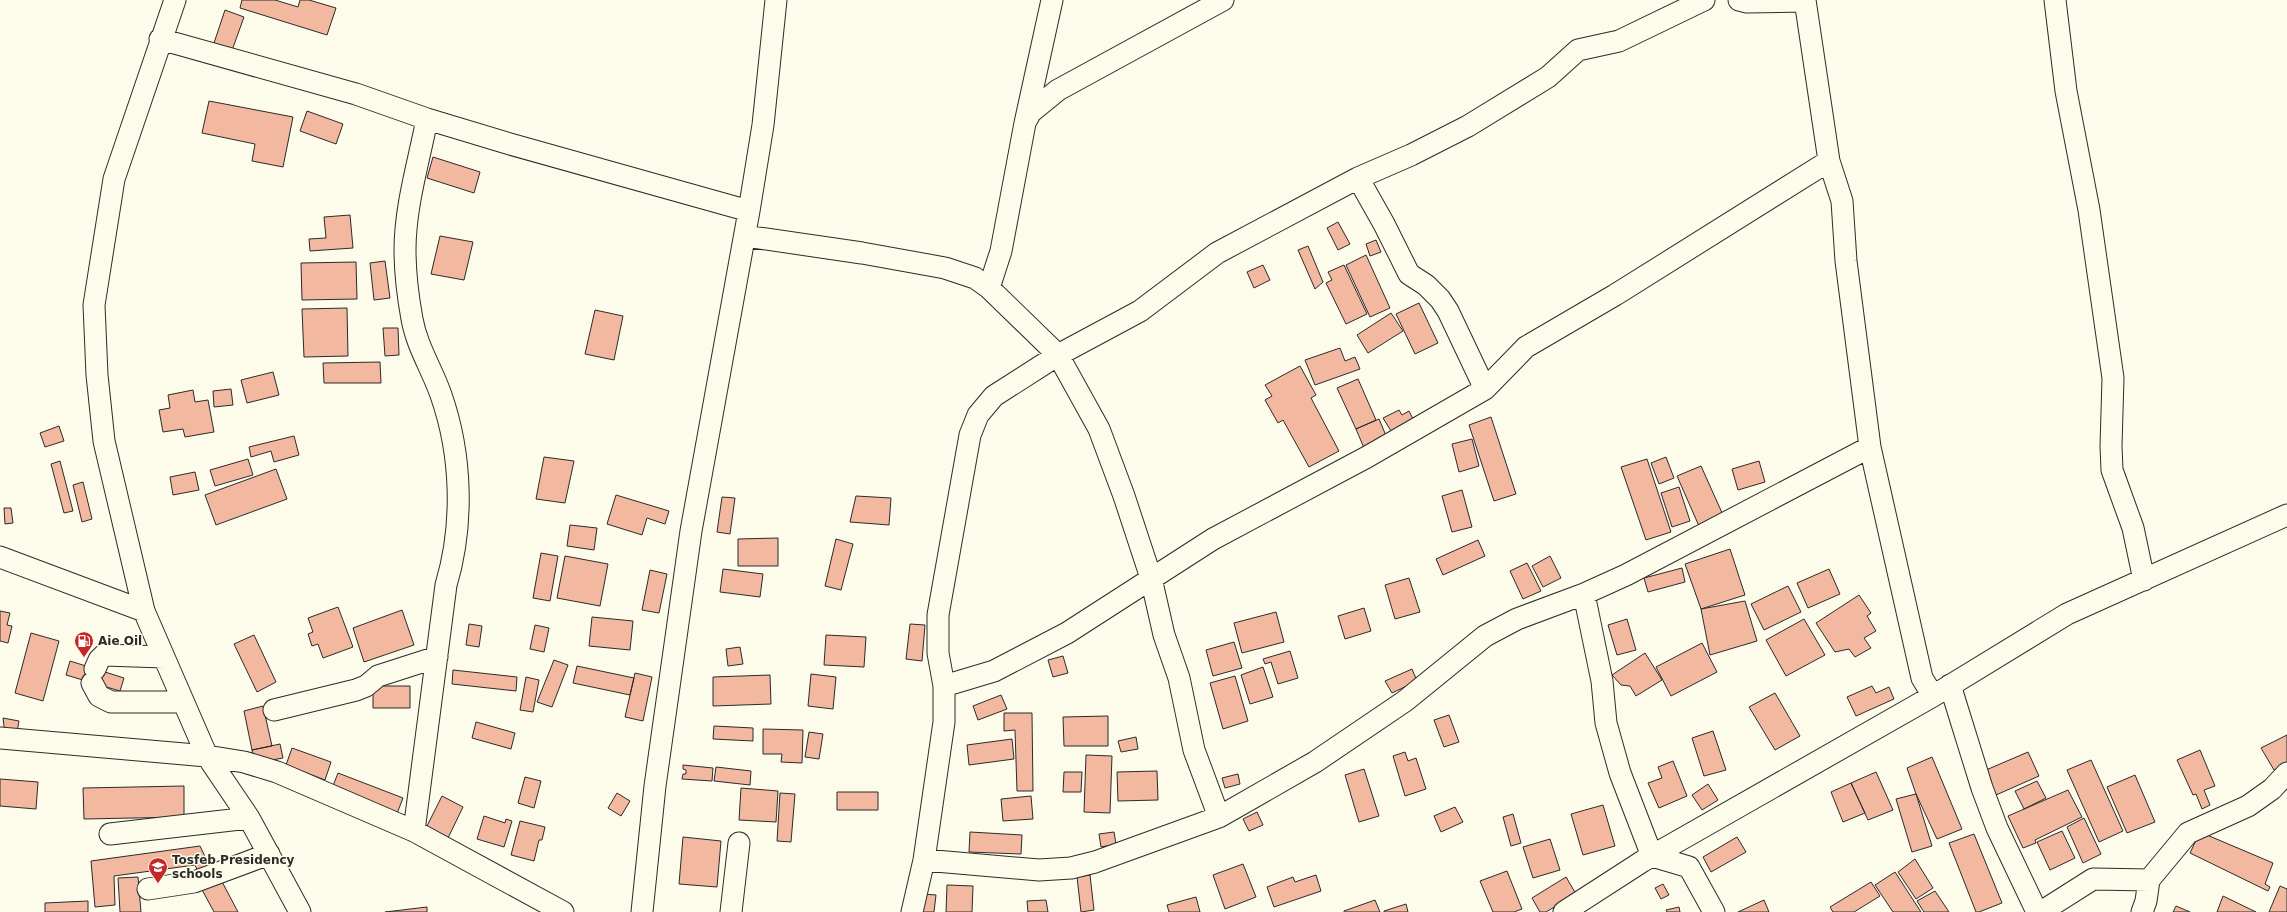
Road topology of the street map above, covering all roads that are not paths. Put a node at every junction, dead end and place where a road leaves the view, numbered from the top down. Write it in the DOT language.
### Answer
graph roads {
  1 [pos="175,0"];
  2 [pos="776,0"];
  3 [pos="1052,0"];
  4 [pos="1223,0"];
  5 [pos="1704,0"];
  6 [pos="1739,0"];
  7 [pos="1805,0"];
  8 [pos="2054,0"];
  9 [pos="160,39"];
  10 [pos="427,119"];
  11 [pos="1025,123"];
  12 [pos="1830,160"];
  13 [pos="1358,178"];
  14 [pos="749,211"];
  15 [pos="745,236"];
  16 [pos="989,288"];
  17 [pos="1058,355"];
  18 [pos="1485,389"];
  19 [pos="1870,447"];
  20 [pos="2285,520"];
  21 [pos="0,558"];
  22 [pos="1151,578"];
  23 [pos="2144,580"];
  24 [pos="1584,594"];
  25 [pos="144,611"];
  26 [pos="164,657"];
  27 [pos="437,657"];
  28 [pos="944,686"];
  29 [pos="1941,691"];
  30 [pos="183,702"];
  31 [pos="274,710"];
  32 [pos="0,738"];
  33 [pos="206,756"];
  34 [pos="2287,773"];
  35 [pos="1219,816"];
  36 [pos="249,818"];
  37 [pos="414,831"];
  38 [pos="110,834"];
  39 [pos="739,843"];
  40 [pos="269,854"];
  41 [pos="1652,856"];
  42 [pos="924,860"];
  43 [pos="2148,880"];
  44 [pos="148,889"];
  45 [pos="300,912"];
  46 [pos="562,912"];
  47 [pos="642,912"];
  48 [pos="731,912"];
  49 [pos="912,912"];
  50 [pos="1564,912"];
  51 [pos="1714,912"];
  52 [pos="2037,912"];
  53 [pos="2041,912"];
  54 [pos="2142,912"];
  1 -- 9 [label="street"];
  2 -- 14 [label="street"];
  3 -- 11 [label="street"];
  4 -- 11 [label="street"];
  5 -- 13 [label="street"];
  6 -- 7 [label="street"];
  7 -- 12 [label="street"];
  8 -- 23 [label="street"];
  9 -- 10 [label="street"];
  9 -- 25 [label="street"];
  10 -- 14 [label="street"];
  10 -- 27 [label="street"];
  11 -- 16 [label="street"];
  12 -- 18 [label="street"];
  12 -- 19 [label="street"];
  13 -- 17 [label="street"];
  13 -- 18 [label="street"];
  14 -- 15 [label="street"];
  15 -- 16 [label="street"];
  15 -- 47 [label="street"];
  16 -- 17 [label="street"];
  17 -- 22 [label="street"];
  17 -- 28 [label="street"];
  18 -- 22 [label="street"];
  19 -- 24 [label="street"];
  19 -- 29 [label="street"];
  20 -- 23 [label="street"];
  21 -- 25 [label="street"];
  22 -- 28 [label="street"];
  22 -- 35 [label="street"];
  23 -- 29 [label="street"];
  24 -- 35 [label="street"];
  24 -- 41 [label="street"];
  25 -- 26 [label="street"];
  26 -- 30 [label="street"];
  26 -- 30 [label="street"];
  27 -- 31 [label="street"];
  27 -- 37 [label="street"];
  28 -- 42 [label="street"];
  29 -- 41 [label="street"];
  29 -- 52 [label="street"];
  30 -- 33 [label="street"];
  32 -- 33 [label="street"];
  33 -- 36 [label="street"];
  33 -- 37 [label="street"];
  34 -- 43 [label="street"];
  35 -- 42 [label="street"];
  36 -- 38 [label="street"];
  36 -- 40 [label="street"];
  37 -- 46 [label="street"];
  39 -- 48 [label="street"];
  40 -- 44 [label="street"];
  40 -- 45 [label="street"];
  41 -- 50 [label="street"];
  41 -- 51 [label="street"];
  42 -- 49 [label="street"];
  43 -- 53 [label="street"];
  43 -- 54 [label="street"];
}
